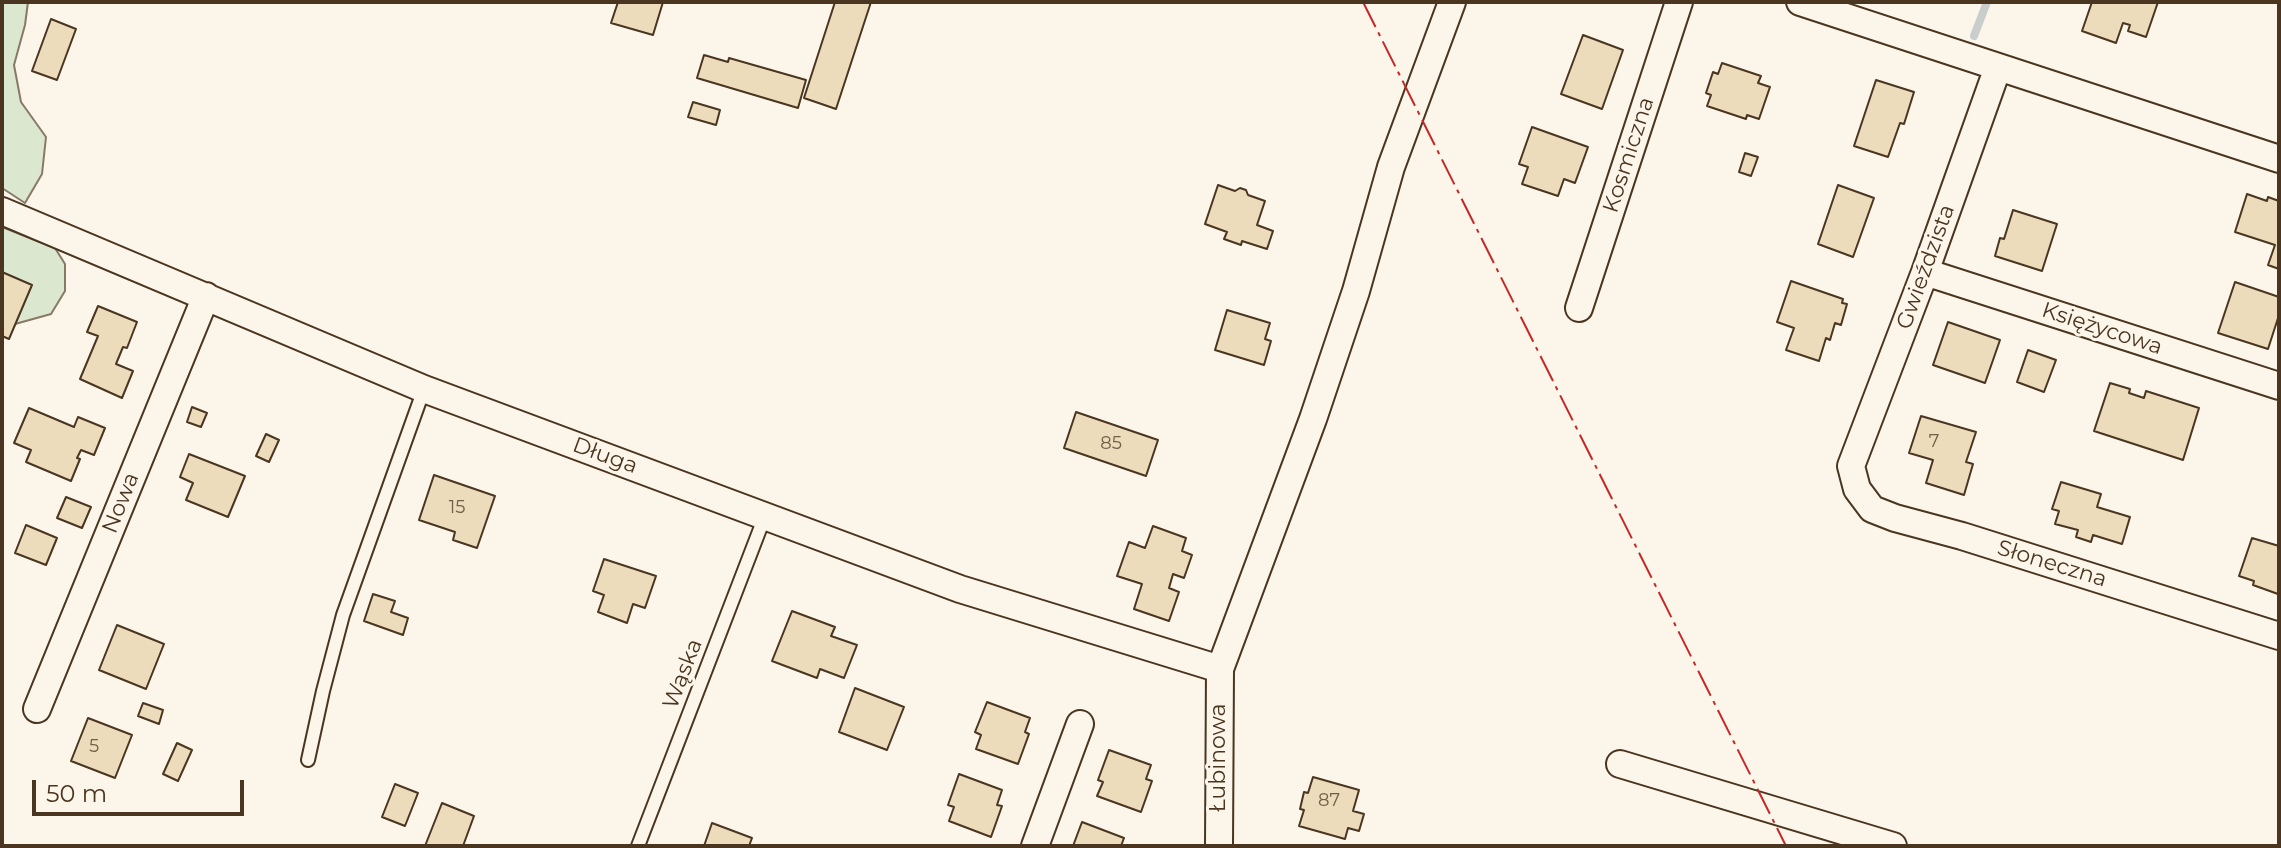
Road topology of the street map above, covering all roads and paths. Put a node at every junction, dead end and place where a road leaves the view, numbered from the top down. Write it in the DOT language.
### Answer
graph roads {
  1 [pos="1452,2"];
  2 [pos="1679,2"];
  3 [pos="1807,3"];
  4 [pos="1998,67"];
  5 [pos="2279,159"];
  6 [pos="2,211"];
  7 [pos="1925,272"];
  8 [pos="206,296"];
  9 [pos="1579,308"];
  10 [pos="2279,386"];
  11 [pos="424,389"];
  12 [pos="1851,466"];
  13 [pos="765,516"];
  14 [pos="2279,636"];
  15 [pos="1220,669"];
  16 [pos="37,709"];
  17 [pos="1080,724"];
  18 [pos="308,760"];
  19 [pos="1620,764"];
  20 [pos="638,846"];
  21 [pos="1035,846"];
  22 [pos="1219,846"];
  23 [pos="1893,846"];
  1 -- 15 [label="street"];
  2 -- 9 [label="street, Kosmiczna"];
  3 -- 4 [label="street"];
  4 -- 5 [label="street"];
  4 -- 7 [label="street, Gwieździsta"];
  6 -- 8 [label="street, Długa"];
  7 -- 10 [label="street, Księżycowa"];
  7 -- 12 [label="street, Gwieździsta"];
  8 -- 11 [label="street, Długa"];
  8 -- 16 [label="street, Nowa"];
  11 -- 13 [label="street, Długa"];
  11 -- 18 [label="lane"];
  12 -- 14 [label="street, Słoneczna"];
  13 -- 15 [label="street, Długa"];
  13 -- 20 [label="lane, Wąska"];
  15 -- 22 [label="street, Łubinowa"];
  17 -- 21 [label="street"];
  19 -- 23 [label="street"];
}
